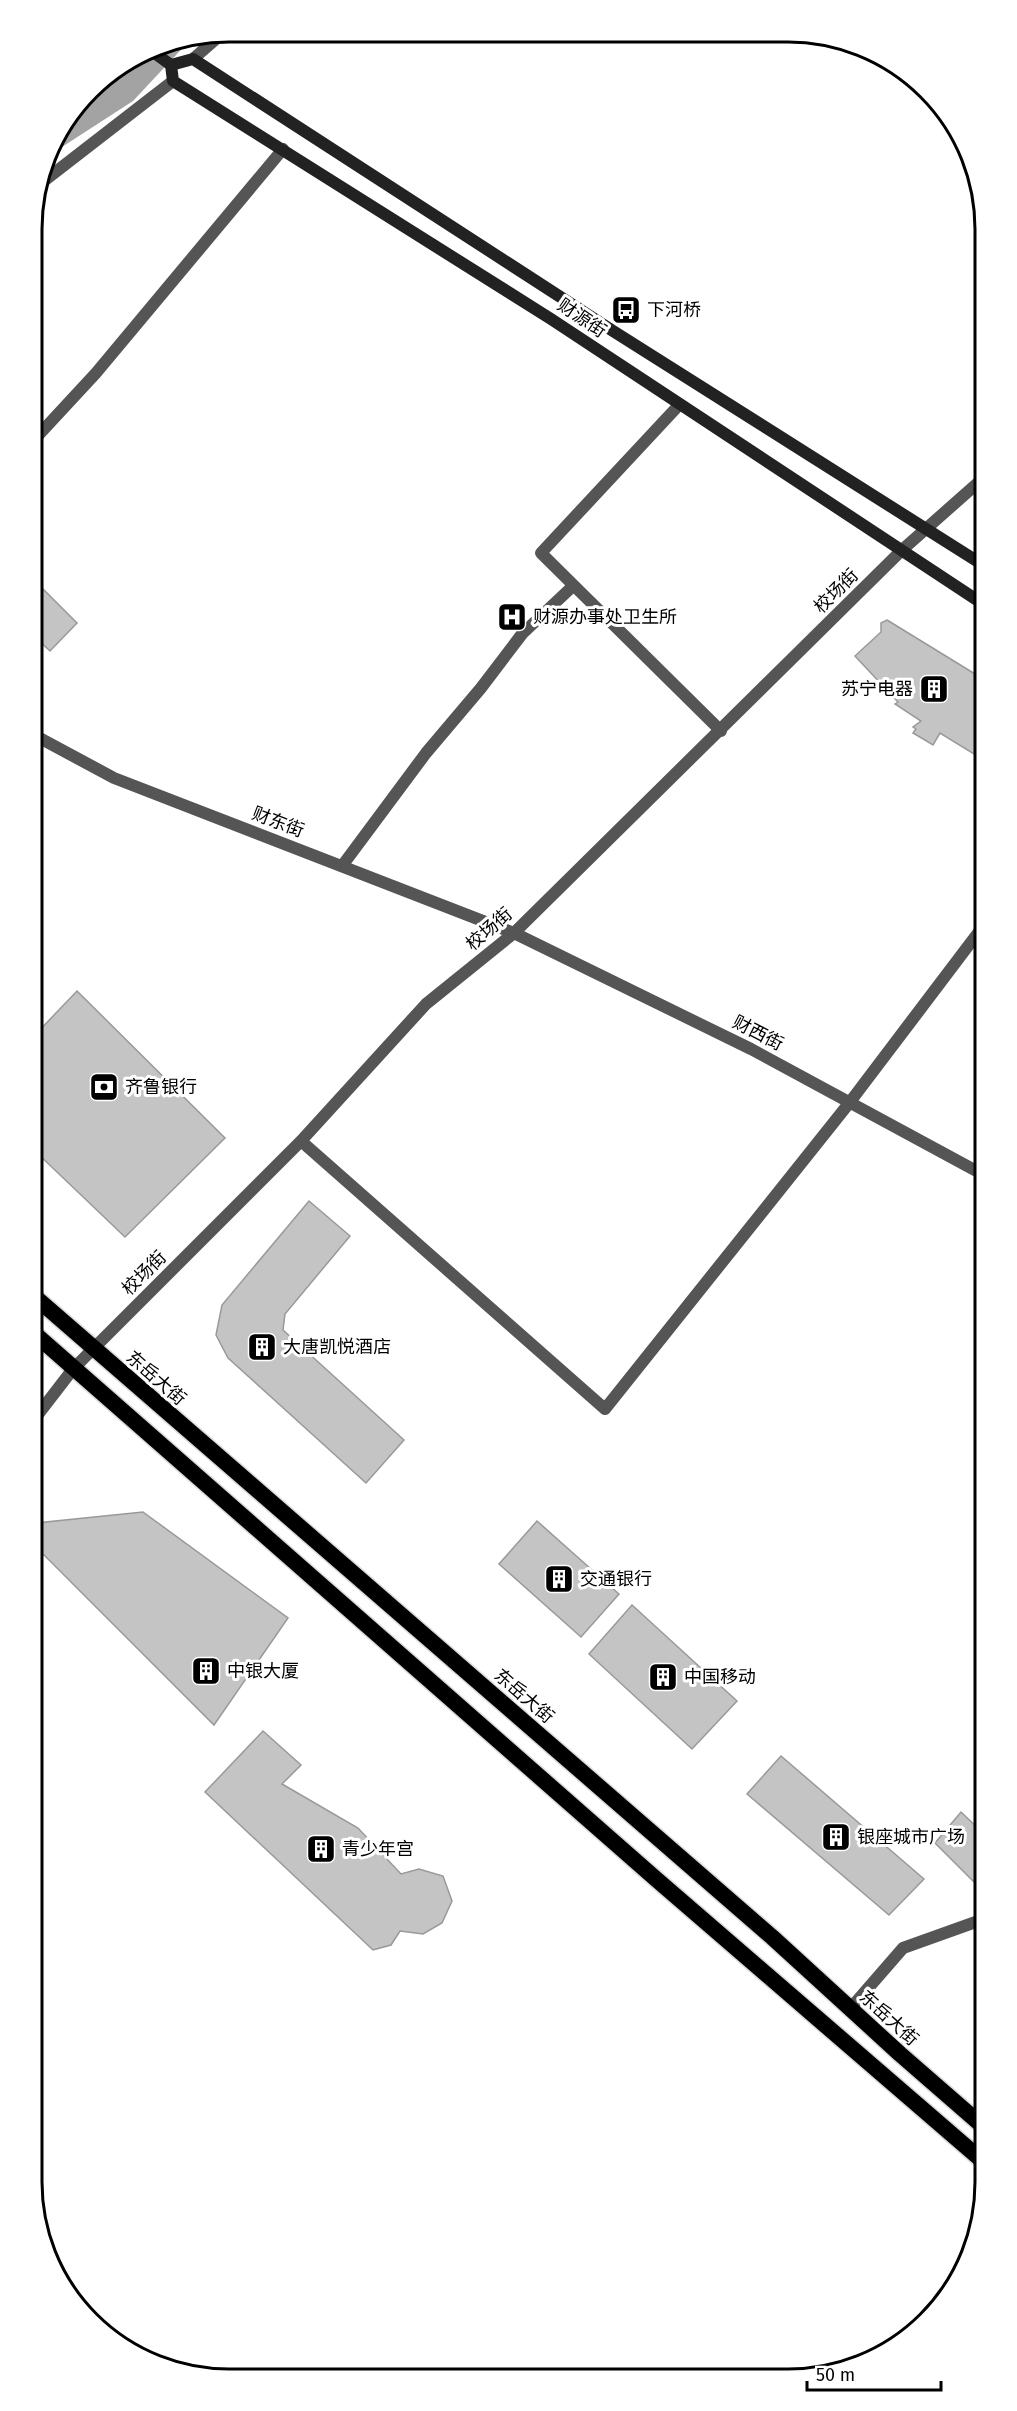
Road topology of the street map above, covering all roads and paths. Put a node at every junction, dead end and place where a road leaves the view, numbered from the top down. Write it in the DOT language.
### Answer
graph roads {
  1 [pos="213,43"];
  2 [pos="159,55"];
  3 [pos="193,59"];
  4 [pos="171,64"];
  5 [pos="173,81"];
  6 [pos="283,149"];
  7 [pos="49,177"];
  8 [pos="680,405"];
  9 [pos="42,431"];
  10 [pos="975,485"];
  11 [pos="927,528"];
  12 [pos="902,550"];
  13 [pos="975,560"];
  14 [pos="573,586"];
  15 [pos="975,599"];
  16 [pos="721,730"];
  17 [pos="42,739"];
  18 [pos="342,866"];
  19 [pos="514,933"];
  20 [pos="975,937"];
  21 [pos="850,1102"];
  22 [pos="301,1141"];
  23 [pos="975,1170"];
  24 [pos="42,1303"];
  25 [pos="42,1340"];
  26 [pos="93,1349"];
  27 [pos="73,1369"];
  28 [pos="42,1409"];
  29 [pos="975,1922"];
  30 [pos="850,2009"];
  31 [pos="975,2119"];
  32 [pos="975,2154"];
  1 -- 3 [label="street"];
  2 -- 4 [label="main road"];
  3 -- 4 [label="main road"];
  3 -- 11 [label="main road, 财源街"];
  4 -- 5 [label="main road"];
  5 -- 6 [label="main road, 财源街"];
  5 -- 7 [label="street"];
  6 -- 8 [label="main road, 财源街"];
  6 -- 9 [label="street"];
  8 -- 12 [label="main road, 财源街"];
  8 -- 14 [label="street"];
  10 -- 11 [label="street, 校场街"];
  11 -- 12 [label="street, 校场街"];
  11 -- 13 [label="main road, 财源街"];
  12 -- 15 [label="main road, 财源街"];
  12 -- 16 [label="street, 校场街"];
  14 -- 16 [label="street"];
  14 -- 18 [label="street"];
  16 -- 19 [label="street, 校场街"];
  17 -- 18 [label="street, 财东街"];
  18 -- 19 [label="street, 财东街"];
  19 -- 21 [label="street, 财西街"];
  19 -- 22 [label="street, 校场街"];
  20 -- 21 [label="street"];
  21 -- 22 [label="street"];
  21 -- 23 [label="street, 财西街"];
  22 -- 26 [label="street, 校场街"];
  24 -- 26 [label="highway, 东岳大街"];
  25 -- 27 [label="highway"];
  26 -- 27 [label="street, 校场街"];
  26 -- 30 [label="highway, 东岳大街"];
  27 -- 28 [label="street, 校场街"];
  27 -- 32 [label="highway"];
  29 -- 30 [label="street"];
  30 -- 31 [label="highway, 东岳大街"];
}
